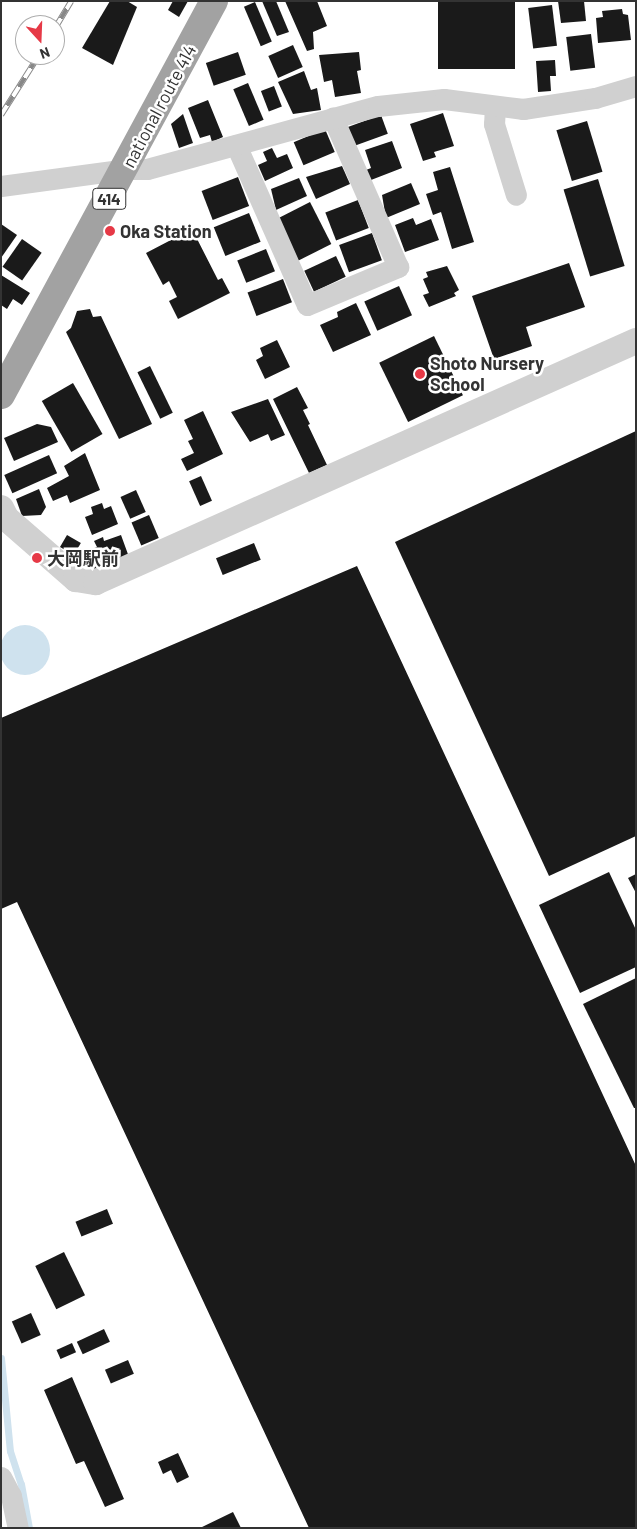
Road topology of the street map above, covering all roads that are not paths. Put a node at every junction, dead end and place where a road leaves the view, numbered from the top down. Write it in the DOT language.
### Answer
graph roads {
  1 [pos="214,1"];
  2 [pos="636,86"];
  3 [pos="495,106"];
  4 [pos="333,118"];
  5 [pos="236,145"];
  6 [pos="126,169"];
  7 [pos="1,186"];
  8 [pos="516,194"];
  9 [pos="636,341"];
  10 [pos="1,395"];
  11 [pos="1,508"];
  12 [pos="1,1477"];
  13 [pos="18,1528"];
  1 -- 6 [label="highway, national route 414 / 414"];
  2 -- 3 [label="street"];
  3 -- 4 [label="street"];
  3 -- 8 [label="street"];
  4 -- 5 [label="street"];
  4 -- 5 [label="street"];
  5 -- 6 [label="street"];
  6 -- 7 [label="street"];
  6 -- 10 [label="highway, national route 414 / 414"];
  9 -- 11 [label="street"];
  12 -- 13 [label="street"];
}
